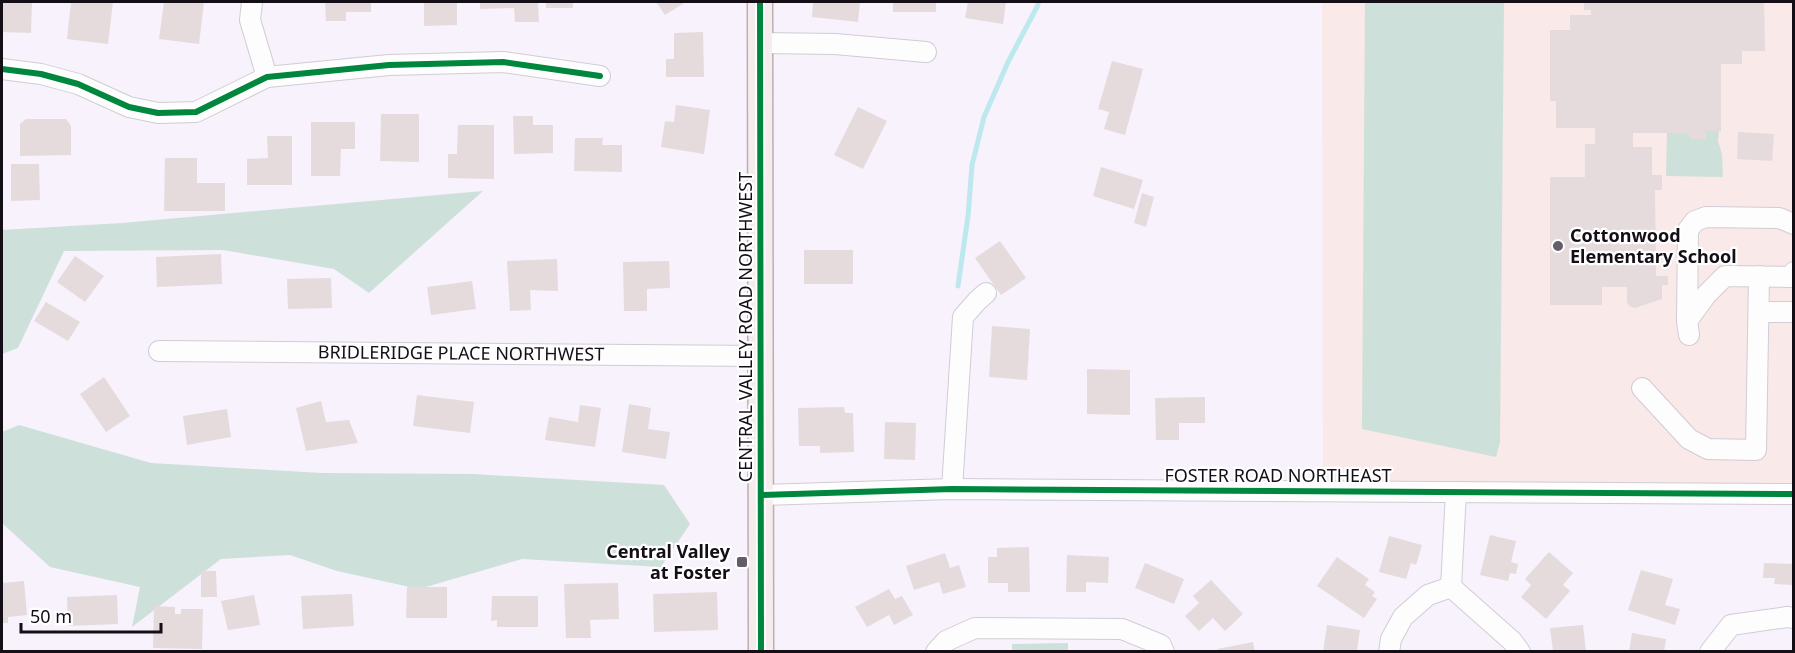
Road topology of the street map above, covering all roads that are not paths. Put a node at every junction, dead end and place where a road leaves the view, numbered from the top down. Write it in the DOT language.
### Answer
graph roads {
  1 [pos="252,2"];
  2 [pos="759,2"];
  3 [pos="760,43"];
  4 [pos="926,52"];
  5 [pos="2,69"];
  6 [pos="600,76"];
  7 [pos="267,77"];
  8 [pos="1794,224"];
  9 [pos="1794,272"];
  10 [pos="1759,276"];
  11 [pos="987,293"];
  12 [pos="1759,312"];
  13 [pos="1794,312"];
  14 [pos="159,351"];
  15 [pos="761,356"];
  16 [pos="1642,388"];
  17 [pos="952,489"];
  18 [pos="1456,492"];
  19 [pos="1794,494"];
  20 [pos="762,495"];
  21 [pos="1451,587"];
  22 [pos="1794,618"];
  23 [pos="761,651"];
  24 [pos="936,651"];
  25 [pos="1164,651"];
  26 [pos="1389,651"];
  27 [pos="1520,651"];
  28 [pos="1710,651"];
  1 -- 7 [label="street"];
  2 -- 3 [label="main road, CENTRAL VALLEY ROAD NORTHWEST"];
  3 -- 4 [label="street"];
  3 -- 15 [label="main road, CENTRAL VALLEY ROAD NORTHWEST"];
  5 -- 7 [label="street"];
  6 -- 7 [label="street"];
  8 -- 10 [label="street"];
  9 -- 10 [label="street"];
  10 -- 12 [label="street"];
  11 -- 17 [label="street"];
  12 -- 13 [label="street"];
  12 -- 16 [label="street"];
  14 -- 15 [label="street, BRIDLERIDGE PLACE NORTHWEST"];
  15 -- 20 [label="main road, CENTRAL VALLEY ROAD NORTHWEST"];
  17 -- 18 [label="street, FOSTER ROAD NORTHEAST"];
  17 -- 20 [label="street, FOSTER ROAD NORTHEAST"];
  18 -- 19 [label="street, FOSTER ROAD NORTHEAST"];
  18 -- 21 [label="street"];
  20 -- 23 [label="main road, CENTRAL VALLEY ROAD NORTHWEST"];
  21 -- 26 [label="street"];
  21 -- 27 [label="street"];
  22 -- 28 [label="street"];
  24 -- 25 [label="street"];
}
